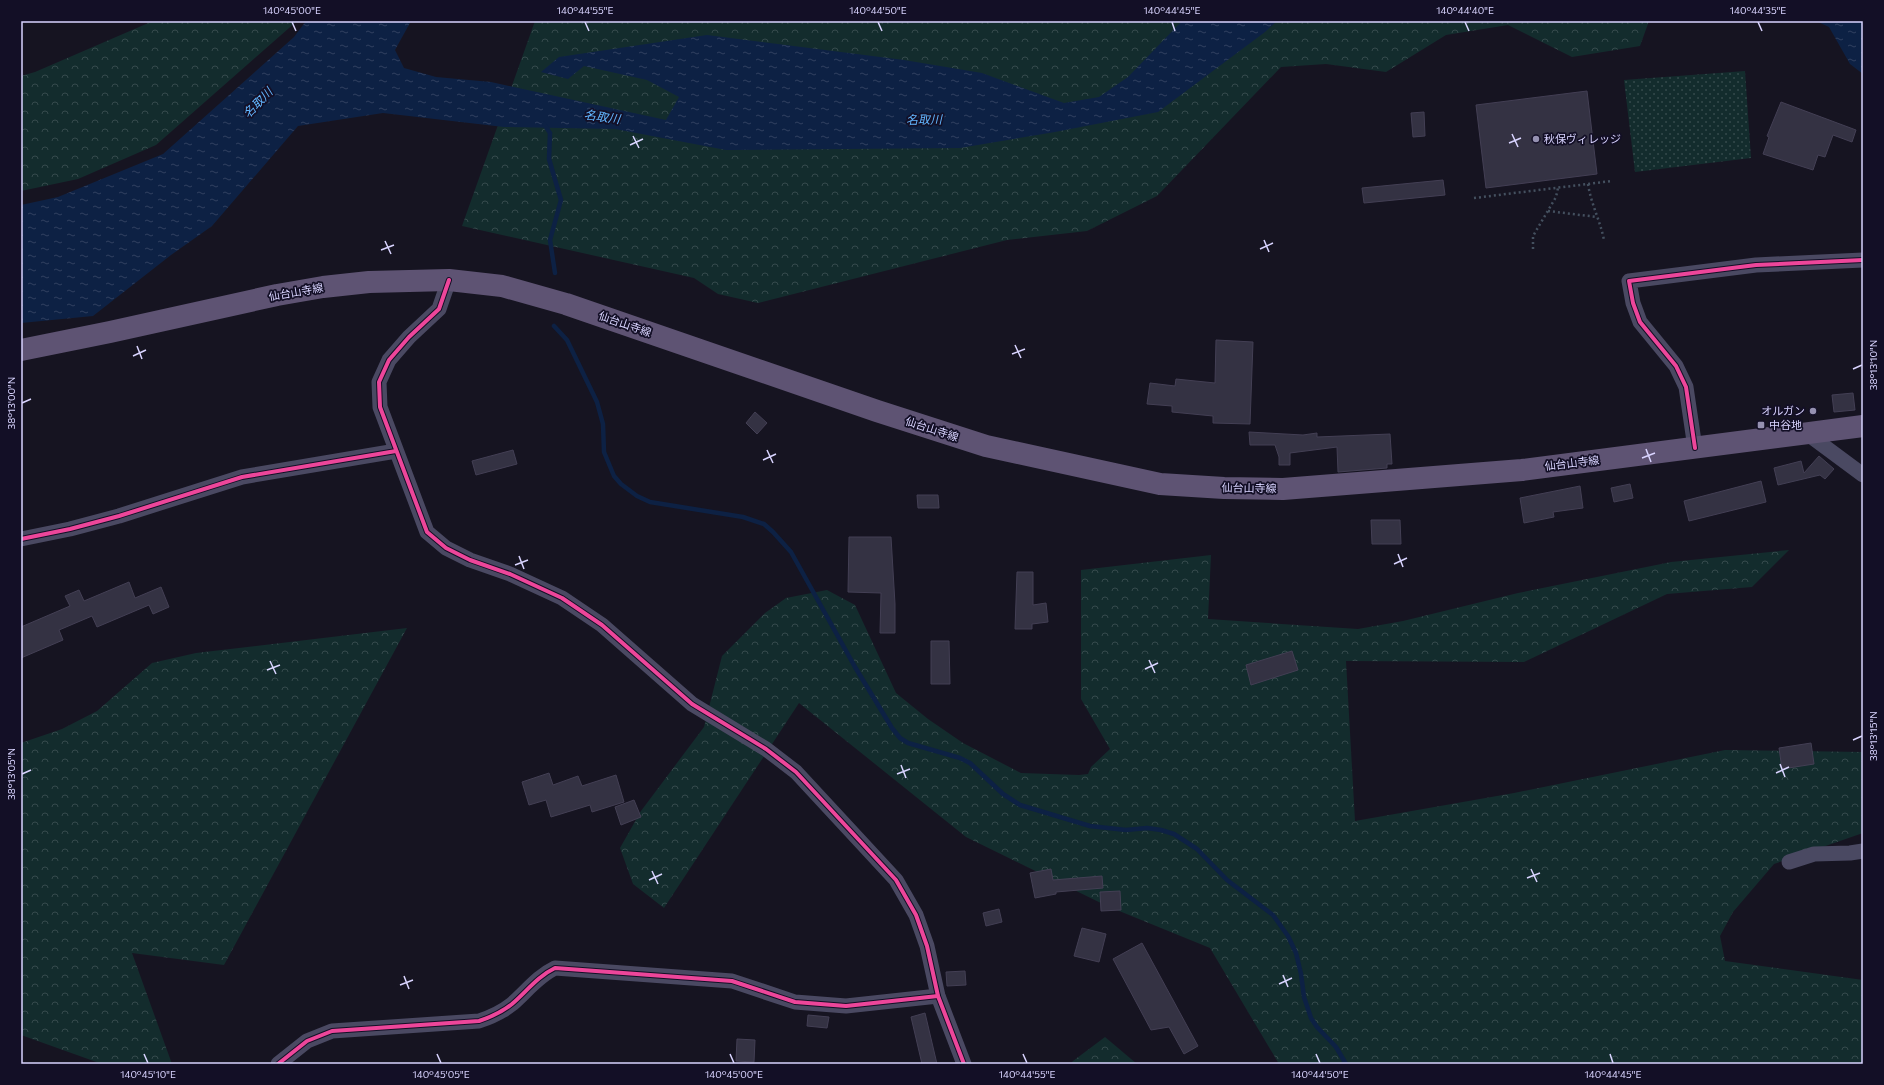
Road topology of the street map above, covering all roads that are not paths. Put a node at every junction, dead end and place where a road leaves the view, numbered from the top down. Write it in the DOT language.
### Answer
graph roads {
  1 [pos="1863,260"];
  2 [pos="448,280"];
  3 [pos="21,350"];
  4 [pos="1863,426"];
  5 [pos="1805,432"];
  6 [pos="1695,448"];
  7 [pos="396,451"];
  8 [pos="1863,476"];
  9 [pos="21,539"];
  10 [pos="1863,851"];
  11 [pos="1789,862"];
  12 [pos="938,996"];
  13 [pos="278,1064"];
  14 [pos="964,1064"];
  1 -- 6 [label="street"];
  2 -- 3 [label="main road, 仙台山寺線"];
  2 -- 6 [label="main road, 仙台山寺線"];
  2 -- 7 [label="street"];
  4 -- 5 [label="main road, 仙台山寺線"];
  5 -- 6 [label="main road, 仙台山寺線"];
  5 -- 8 [label="street"];
  7 -- 9 [label="street"];
  7 -- 12 [label="street"];
  10 -- 11 [label="street"];
  12 -- 13 [label="street"];
  12 -- 14 [label="street"];
}
